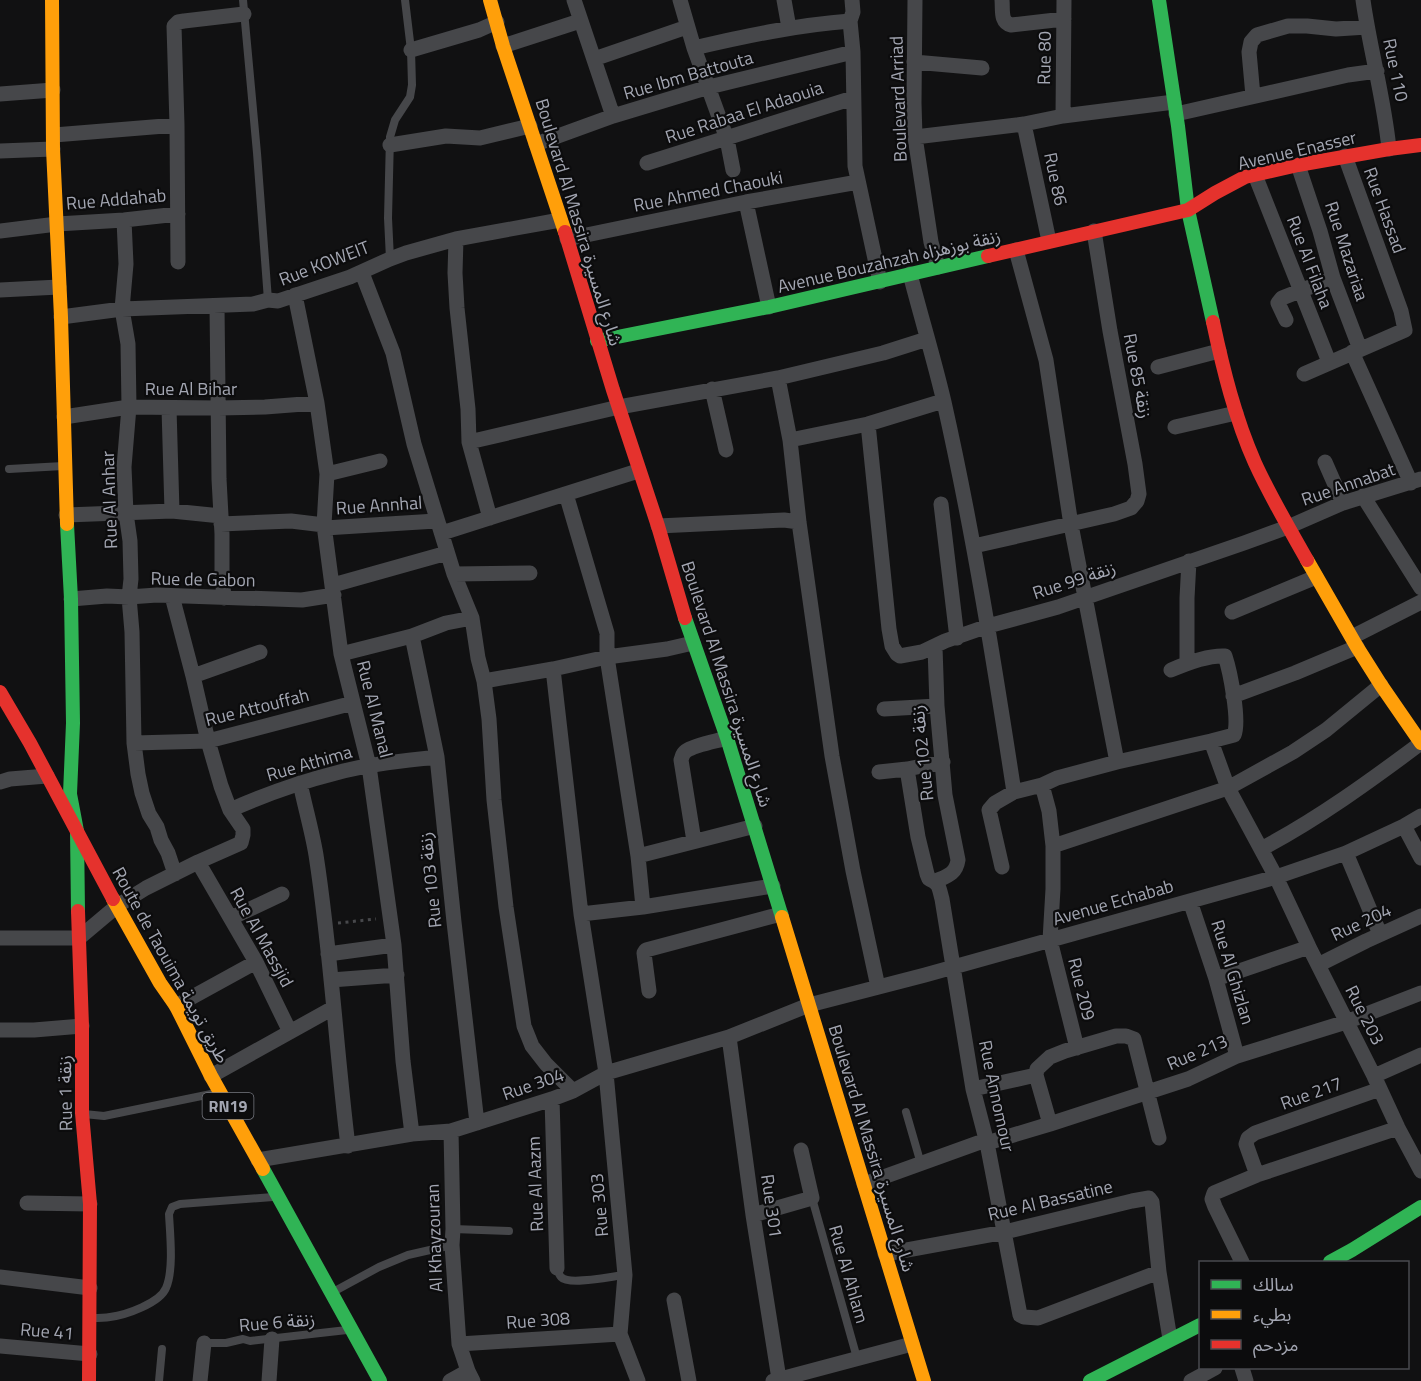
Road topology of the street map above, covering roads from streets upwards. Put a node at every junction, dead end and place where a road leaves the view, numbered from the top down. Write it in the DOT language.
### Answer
graph roads {
  1 [pos="52,0"];
  2 [pos="490,0"];
  3 [pos="574,0"];
  4 [pos="680,0"];
  5 [pos="784,0"];
  6 [pos="852,0"];
  7 [pos="915,0"];
  8 [pos="1002,0"];
  9 [pos="1064,0"];
  10 [pos="1158,0"];
  11 [pos="1363,0"];
  12 [pos="244,7"];
  13 [pos="1064,19"];
  14 [pos="580,21"];
  15 [pos="850,21"];
  16 [pos="497,22"];
  17 [pos="687,27"];
  18 [pos="1367,27"];
  19 [pos="789,28"];
  20 [pos="503,46"];
  21 [pos="694,48"];
  22 [pos="411,50"];
  23 [pos="853,52"];
  24 [pos="594,59"];
  25 [pos="914,62"];
  26 [pos="982,68"];
  27 [pos="1377,71"];
  28 [pos="709,87"];
  29 [pos="53,90"];
  30 [pos="0,94"];
  31 [pos="1253,96"];
  32 [pos="853,98"];
  33 [pos="1175,108"];
  34 [pos="614,116"];
  35 [pos="1063,116"];
  36 [pos="1024,124"];
  37 [pos="177,125"];
  38 [pos="530,126"];
  39 [pos="915,137"];
  40 [pos="727,139"];
  41 [pos="53,142"];
  42 [pos="536,144"];
  43 [pos="390,145"];
  44 [pos="1421,145"];
  45 [pos="1389,149"];
  46 [pos="0,150"];
  47 [pos="1345,156"];
  48 [pos="646,163"];
  49 [pos="1298,165"];
  50 [pos="733,170"];
  51 [pos="1255,175"];
  52 [pos="858,182"];
  53 [pos="746,202"];
  54 [pos="1188,210"];
  55 [pos="178,214"];
  56 [pos="124,220"];
  57 [pos="560,220"];
  58 [pos="57,224"];
  59 [pos="0,231"];
  60 [pos="1094,231"];
  61 [pos="456,239"];
  62 [pos="567,239"];
  63 [pos="1049,242"];
  64 [pos="1016,249"];
  65 [pos="178,262"];
  66 [pos="938,267"];
  67 [pos="362,273"];
  68 [pos="910,274"];
  69 [pos="1333,278"];
  70 [pos="880,282"];
  71 [pos="59,287"];
  72 [pos="0,290"];
  73 [pos="1300,291"];
  74 [pos="295,295"];
  75 [pos="217,306"];
  76 [pos="769,307"];
  77 [pos="122,309"];
  78 [pos="61,317"];
  79 [pos="1286,320"];
  80 [pos="927,339"];
  81 [pos="597,341"];
  82 [pos="1356,350"];
  83 [pos="1219,351"];
  84 [pos="1329,362"];
  85 [pos="1158,367"];
  86 [pos="1304,374"];
  87 [pos="778,378"];
  88 [pos="712,389"];
  89 [pos="943,401"];
  90 [pos="317,403"];
  91 [pos="129,407"];
  92 [pos="619,407"];
  93 [pos="168,408"];
  94 [pos="218,408"];
  95 [pos="1236,413"];
  96 [pos="64,417"];
  97 [pos="868,424"];
  98 [pos="1175,427"];
  99 [pos="790,440"];
  100 [pos="470,442"];
  101 [pos="726,450"];
  102 [pos="380,461"];
  103 [pos="1325,462"];
  104 [pos="638,471"];
  105 [pos="327,474"];
  106 [pos="1416,481"];
  107 [pos="566,494"];
  108 [pos="1363,496"];
  109 [pos="1343,503"];
  110 [pos="941,504"];
  111 [pos="172,511"];
  112 [pos="126,513"];
  113 [pos="66,515"];
  114 [pos="490,518"];
  115 [pos="221,520"];
  116 [pos="799,522"];
  117 [pos="1071,525"];
  118 [pos="324,526"];
  119 [pos="658,526"];
  120 [pos="439,527"];
  121 [pos="1288,527"];
  122 [pos="974,546"];
  123 [pos="447,553"];
  124 [pos="1189,561"];
  125 [pos="530,573"];
  126 [pos="454,574"];
  127 [pos="1316,578"];
  128 [pos="1421,588"];
  129 [pos="333,590"];
  130 [pos="172,596"];
  131 [pos="129,597"];
  132 [pos="1085,597"];
  133 [pos="224,598"];
  134 [pos="71,599"];
  135 [pos="1421,602"];
  136 [pos="1232,612"];
  137 [pos="472,618"];
  138 [pos="988,626"];
  139 [pos="412,636"];
  140 [pos="957,638"];
  141 [pos="1354,642"];
  142 [pos="693,643"];
  143 [pos="935,647"];
  144 [pos="260,652"];
  145 [pos="341,654"];
  146 [pos="607,657"];
  147 [pos="1187,663"];
  148 [pos="553,669"];
  149 [pos="1171,670"];
  150 [pos="193,676"];
  151 [pos="484,681"];
  152 [pos="1381,685"];
  153 [pos="0,692"];
  154 [pos="1233,696"];
  155 [pos="353,703"];
  156 [pos="937,706"];
  157 [pos="884,709"];
  158 [pos="6,714"];
  159 [pos="727,738"];
  160 [pos="208,741"];
  161 [pos="1211,741"];
  162 [pos="134,743"];
  163 [pos="1421,743"];
  164 [pos="437,757"];
  165 [pos="943,762"];
  166 [pos="1118,762"];
  167 [pos="369,766"];
  168 [pos="908,769"];
  169 [pos="879,772"];
  170 [pos="47,776"];
  171 [pos="0,782"];
  172 [pos="300,783"];
  173 [pos="1042,785"];
  174 [pos="1228,788"];
  175 [pos="1014,792"];
  176 [pos="230,810"];
  177 [pos="1421,816"];
  178 [pos="755,826"];
  179 [pos="1404,826"];
  180 [pos="77,831"];
  181 [pos="694,842"];
  182 [pos="1053,846"];
  183 [pos="1261,849"];
  184 [pos="1346,853"];
  185 [pos="638,856"];
  186 [pos="1421,858"];
  187 [pos="198,862"];
  188 [pos="1002,867"];
  189 [pos="175,874"];
  190 [pos="1276,877"];
  191 [pos="936,881"];
  192 [pos="773,886"];
  193 [pos="282,894"];
  194 [pos="1190,901"];
  195 [pos="117,906"];
  196 [pos="643,906"];
  197 [pos="581,914"];
  198 [pos="781,914"];
  199 [pos="1421,916"];
  200 [pos="231,918"];
  201 [pos="1380,934"];
  202 [pos="0,938"];
  203 [pos="79,938"];
  204 [pos="1050,940"];
  205 [pos="394,945"];
  206 [pos="1308,947"];
  207 [pos="328,954"];
  208 [pos="256,962"];
  209 [pos="1318,965"];
  210 [pos="952,967"];
  211 [pos="397,975"];
  212 [pos="1216,979"];
  213 [pos="332,980"];
  214 [pos="878,987"];
  215 [pos="649,991"];
  216 [pos="1421,993"];
  217 [pos="809,1005"];
  218 [pos="176,1006"];
  219 [pos="333,1008"];
  220 [pos="1346,1022"];
  221 [pos="82,1026"];
  222 [pos="0,1030"];
  223 [pos="290,1032"];
  224 [pos="729,1037"];
  225 [pos="1077,1048"];
  226 [pos="1421,1055"];
  227 [pos="1237,1056"];
  228 [pos="606,1073"];
  229 [pos="211,1076"];
  230 [pos="1036,1076"];
  231 [pos="1377,1082"];
  232 [pos="973,1089"];
  233 [pos="573,1091"];
  234 [pos="1148,1092"];
  235 [pos="552,1099"];
  236 [pos="477,1123"];
  237 [pos="1050,1124"];
  238 [pos="1398,1128"];
  239 [pos="451,1131"];
  240 [pos="412,1134"];
  241 [pos="1159,1138"];
  242 [pos="987,1141"];
  243 [pos="348,1146"];
  244 [pos="801,1150"];
  245 [pos="258,1160"];
  246 [pos="1421,1171"];
  247 [pos="1257,1175"];
  248 [pos="864,1184"];
  249 [pos="27,1203"];
  250 [pos="90,1204"];
  251 [pos="1421,1207"];
  252 [pos="753,1215"];
  253 [pos="1005,1232"];
  254 [pos="885,1254"];
  255 [pos="1241,1261"];
  256 [pos="1333,1261"];
  257 [pos="557,1268"];
  258 [pos="1159,1272"];
  259 [pos="0,1277"];
  260 [pos="90,1288"];
  261 [pos="674,1300"];
  262 [pos="1199,1326"];
  263 [pos="620,1334"];
  264 [pos="272,1339"];
  265 [pos="1170,1340"];
  266 [pos="204,1343"];
  267 [pos="459,1344"];
  268 [pos="912,1344"];
  269 [pos="0,1346"];
  270 [pos="90,1354"];
  271 [pos="1213,1369"];
  272 [pos="470,1376"];
  273 [pos="776,1380"];
  274 [pos="1094,1380"];
  275 [pos="89,1381"];
  276 [pos="200,1381"];
  277 [pos="269,1381"];
  278 [pos="380,1381"];
  279 [pos="450,1381"];
  280 [pos="638,1381"];
  281 [pos="689,1381"];
  282 [pos="924,1381"];
  283 [pos="1191,1381"];
  1 -- 29 [label="street"];
  2 -- 16 [label="street, Boulevard Al Massira شارع المسيرة"];
  3 -- 14 [label="street"];
  4 -- 17 [label="street"];
  5 -- 19 [label="street"];
  6 -- 15 [label="street"];
  7 -- 25 [label="street, Boulevard Arriad"];
  8 -- 13 [label="street"];
  9 -- 13 [label="street, Rue 80"];
  10 -- 33 [label="street"];
  11 -- 18 [label="street, Rue 110"];
  12 -- 37 [label="street"];
  13 -- 35 [label="street, Rue 80"];
  14 -- 20 [label="street"];
  14 -- 24 [label="street"];
  15 -- 19 [label="street"];
  15 -- 23 [label="street"];
  16 -- 20 [label="street, Boulevard Al Massira شارع المسيرة"];
  16 -- 22 [label="street"];
  17 -- 21 [label="street"];
  17 -- 24 [label="street"];
  18 -- 27 [label="street, Rue 110"];
  18 -- 31 [label="street"];
  19 -- 21 [label="street"];
  20 -- 38 [label="street, Boulevard Al Massira شارع المسيرة"];
  21 -- 28 [label="street"];
  23 -- 28 [label="street, Rue Ibm Battouta"];
  23 -- 32 [label="street"];
  24 -- 34 [label="street"];
  25 -- 26 [label="street"];
  25 -- 39 [label="street, Boulevard Arriad"];
  27 -- 31 [label="street"];
  27 -- 45 [label="street, Rue 110"];
  28 -- 34 [label="street, Rue Ibm Battouta"];
  28 -- 40 [label="street"];
  29 -- 30 [label="street"];
  29 -- 41 [label="street"];
  31 -- 33 [label="street"];
  32 -- 40 [label="street, Rue Rabaa El Adaouia"];
  32 -- 52 [label="street"];
  33 -- 35 [label="street"];
  33 -- 54 [label="street"];
  34 -- 42 [label="street, Rue Ibm Battouta"];
  35 -- 36 [label="street"];
  36 -- 39 [label="street"];
  36 -- 63 [label="street, Rue 86"];
  37 -- 41 [label="street"];
  37 -- 55 [label="street"];
  38 -- 42 [label="street, Boulevard Al Massira شارع المسيرة"];
  38 -- 43 [label="street"];
  39 -- 66 [label="street, Boulevard Arriad"];
  40 -- 48 [label="street, Rue Rabaa El Adaouia"];
  40 -- 50 [label="street"];
  41 -- 46 [label="street"];
  41 -- 58 [label="street"];
  42 -- 57 [label="street, Boulevard Al Massira شارع المسيرة"];
  44 -- 45 [label="street, Avenue Enasser"];
  45 -- 47 [label="street, Avenue Enasser"];
  47 -- 49 [label="street, Avenue Enasser"];
  47 -- 82 [label="street, Rue Hassad"];
  49 -- 51 [label="street, Avenue Enasser"];
  49 -- 69 [label="street, Rue Mazariaa"];
  51 -- 54 [label="street, Avenue Enasser"];
  51 -- 73 [label="street, Rue Al Filaha"];
  52 -- 53 [label="street, Rue Ahmed Chaouki"];
  52 -- 70 [label="street"];
  53 -- 62 [label="street, Rue Ahmed Chaouki"];
  53 -- 76 [label="street"];
  54 -- 60 [label="street, Avenue Bouzahzah زنقة بوزهزاه"];
  54 -- 83 [label="street"];
  55 -- 56 [label="street, Rue Addahab"];
  55 -- 65 [label="street"];
  56 -- 58 [label="street, Rue Addahab"];
  56 -- 77 [label="street, Rue Al Anhar"];
  57 -- 61 [label="street, Rue KOWEIT"];
  57 -- 62 [label="street, Boulevard Al Massira شارع المسيرة"];
  58 -- 59 [label="street, Rue Addahab"];
  58 -- 71 [label="street"];
  60 -- 63 [label="street, Avenue Bouzahzah زنقة بوزهزاه"];
  60 -- 117 [label="street, Rue 85 زنقة"];
  61 -- 67 [label="street, Rue KOWEIT"];
  61 -- 100 [label="street"];
  62 -- 81 [label="street, Boulevard Al Massira شارع المسيرة"];
  63 -- 64 [label="street, Avenue Bouzahzah زنقة بوزهزاه"];
  64 -- 66 [label="street, Avenue Bouzahzah زنقة بوزهزاه"];
  64 -- 117 [label="street"];
  66 -- 68 [label="street, Avenue Bouzahzah زنقة بوزهزاه"];
  67 -- 74 [label="street, Rue KOWEIT"];
  67 -- 120 [label="street"];
  68 -- 70 [label="street, Avenue Bouzahzah زنقة بوزهزاه"];
  68 -- 80 [label="street"];
  69 -- 73 [label="street"];
  69 -- 82 [label="street, Rue Mazariaa"];
  70 -- 76 [label="street, Avenue Bouzahzah زنقة بوزهزاه"];
  71 -- 72 [label="street"];
  71 -- 78 [label="street"];
  73 -- 79 [label="street"];
  73 -- 84 [label="street, Rue Al Filaha"];
  74 -- 75 [label="street, Rue KOWEIT"];
  74 -- 90 [label="street, Rue Al Manal"];
  75 -- 77 [label="street, Rue KOWEIT"];
  75 -- 94 [label="street"];
  76 -- 81 [label="street, Avenue Bouzahzah زنقة بوزهزاه"];
  77 -- 78 [label="street, Rue KOWEIT"];
  77 -- 91 [label="street, Rue Al Anhar"];
  78 -- 96 [label="street"];
  80 -- 87 [label="street"];
  80 -- 89 [label="street"];
  81 -- 92 [label="street, Boulevard Al Massira شارع المسيرة"];
  82 -- 84 [label="street"];
  82 -- 106 [label="street, Rue Mazariaa"];
  83 -- 85 [label="street"];
  83 -- 95 [label="street"];
  84 -- 86 [label="street"];
  87 -- 88 [label="street"];
  87 -- 99 [label="street"];
  88 -- 92 [label="street"];
  88 -- 101 [label="street"];
  89 -- 97 [label="street"];
  89 -- 122 [label="street"];
  90 -- 94 [label="street, Rue Al Bihar"];
  90 -- 105 [label="street, Rue Al Manal"];
  91 -- 93 [label="street, Rue Al Bihar"];
  91 -- 96 [label="street, Rue Al Bihar"];
  91 -- 112 [label="street, Rue Al Anhar"];
  92 -- 100 [label="street"];
  92 -- 104 [label="street, Boulevard Al Massira شارع المسيرة"];
  93 -- 94 [label="street, Rue Al Bihar"];
  93 -- 111 [label="street"];
  94 -- 115 [label="street"];
  95 -- 98 [label="street"];
  95 -- 121 [label="street"];
  96 -- 113 [label="street"];
  97 -- 99 [label="street"];
  97 -- 143 [label="street, Rue 99 زنقة"];
  99 -- 116 [label="street"];
  100 -- 114 [label="street"];
  102 -- 105 [label="street"];
  103 -- 109 [label="street"];
  104 -- 107 [label="street, Rue Annhal"];
  104 -- 119 [label="street, Boulevard Al Massira شارع المسيرة"];
  105 -- 118 [label="street, Rue Al Manal"];
  106 -- 108 [label="street, Rue Annabat"];
  107 -- 114 [label="street, Rue Annhal"];
  107 -- 146 [label="street"];
  108 -- 109 [label="street, Rue Annabat"];
  108 -- 128 [label="street"];
  109 -- 121 [label="street, Rue Annabat"];
  110 -- 140 [label="street"];
  111 -- 112 [label="street, Rue Annhal"];
  111 -- 115 [label="street, Rue Annhal"];
  112 -- 113 [label="street, Rue Annhal"];
  112 -- 131 [label="street, Rue Al Anhar"];
  113 -- 134 [label="street"];
  114 -- 120 [label="street, Rue Annhal"];
  115 -- 118 [label="street, Rue Annhal"];
  115 -- 133 [label="street"];
  116 -- 119 [label="street"];
  116 -- 214 [label="street"];
  117 -- 122 [label="street, Rue 85 زنقة"];
  117 -- 132 [label="street"];
  118 -- 120 [label="street, Rue Annhal"];
  118 -- 129 [label="street, Rue Al Manal"];
  119 -- 142 [label="street, Boulevard Al Massira شارع المسيرة"];
  120 -- 123 [label="street"];
  121 -- 124 [label="street, Rue 99 زنقة"];
  121 -- 127 [label="street"];
  122 -- 138 [label="street"];
  123 -- 126 [label="street"];
  123 -- 129 [label="street, Rue de Gabon"];
  124 -- 132 [label="street, Rue 99 زنقة"];
  124 -- 147 [label="street"];
  125 -- 126 [label="street"];
  126 -- 137 [label="street"];
  127 -- 136 [label="street"];
  127 -- 141 [label="street"];
  129 -- 133 [label="street, Rue de Gabon"];
  129 -- 145 [label="street, Rue Al Manal"];
  130 -- 131 [label="street, Rue de Gabon"];
  130 -- 133 [label="street, Rue de Gabon"];
  130 -- 150 [label="street"];
  131 -- 134 [label="street, Rue de Gabon"];
  131 -- 162 [label="street, Rue Al Anhar"];
  132 -- 138 [label="street, Rue 99 زنقة"];
  132 -- 166 [label="street"];
  134 -- 180 [label="street"];
  135 -- 141 [label="street"];
  137 -- 139 [label="street"];
  137 -- 151 [label="street"];
  138 -- 140 [label="street, Rue 99 زنقة"];
  138 -- 175 [label="street"];
  139 -- 145 [label="street"];
  139 -- 164 [label="street, Rue 103 زنقة"];
  140 -- 143 [label="street, Rue 99 زنقة"];
  141 -- 152 [label="street"];
  141 -- 154 [label="street"];
  142 -- 146 [label="street"];
  142 -- 159 [label="street, Boulevard Al Massira شارع المسيرة"];
  143 -- 156 [label="street, Rue 102 زنقة"];
  144 -- 150 [label="street"];
  145 -- 155 [label="street, Rue Al Manal"];
  146 -- 148 [label="street"];
  146 -- 185 [label="street"];
  147 -- 149 [label="street"];
  147 -- 154 [label="street"];
  148 -- 151 [label="street"];
  148 -- 197 [label="street, Rue 303"];
  150 -- 160 [label="street"];
  151 -- 233 [label="street"];
  152 -- 163 [label="street"];
  152 -- 174 [label="street"];
  153 -- 158 [label="street, Route de Taouima طريق تويمة / RN19"];
  154 -- 161 [label="street"];
  155 -- 160 [label="street, Rue Attouffah"];
  155 -- 167 [label="street, Rue Al Manal"];
  156 -- 157 [label="street"];
  156 -- 165 [label="street, Rue 102 زنقة"];
  158 -- 170 [label="street, Route de Taouima طريق تويمة / RN19"];
  159 -- 178 [label="street, Boulevard Al Massira شارع المسيرة"];
  159 -- 181 [label="street"];
  160 -- 162 [label="street, Rue Attouffah"];
  160 -- 176 [label="street"];
  161 -- 166 [label="street"];
  161 -- 174 [label="street, Rue 203"];
  162 -- 189 [label="street, Rue Al Anhar"];
  163 -- 183 [label="street"];
  164 -- 167 [label="street, Rue Athima"];
  164 -- 236 [label="street, Rue 103 زنقة"];
  165 -- 168 [label="street"];
  165 -- 191 [label="street, Rue 102 زنقة"];
  166 -- 173 [label="street"];
  167 -- 172 [label="street, Rue Athima"];
  167 -- 205 [label="street, Rue Al Manal"];
  168 -- 169 [label="street"];
  168 -- 191 [label="street, Rue Annomour"];
  170 -- 171 [label="street"];
  170 -- 180 [label="street, Route de Taouima طريق تويمة / RN19"];
  172 -- 176 [label="street, Rue Athima"];
  172 -- 207 [label="street"];
  173 -- 175 [label="street"];
  173 -- 182 [label="street, Rue 209"];
  174 -- 182 [label="street"];
  174 -- 183 [label="street, Rue 203"];
  175 -- 188 [label="street"];
  176 -- 187 [label="street"];
  177 -- 179 [label="street, Avenue Echabab"];
  178 -- 181 [label="street"];
  178 -- 192 [label="street, Boulevard Al Massira شارع المسيرة"];
  179 -- 184 [label="street, Avenue Echabab"];
  179 -- 186 [label="street"];
  180 -- 195 [label="street, Route de Taouima طريق تويمة / RN19"];
  180 -- 203 [label="street, Rue 1 زنقة"];
  181 -- 185 [label="street"];
  182 -- 204 [label="street, Rue 209"];
  183 -- 190 [label="street, Rue 203"];
  184 -- 190 [label="street, Avenue Echabab"];
  184 -- 201 [label="street"];
  185 -- 196 [label="street"];
  187 -- 189 [label="street"];
  187 -- 200 [label="street, Rue Al Massjid"];
  189 -- 195 [label="street"];
  190 -- 194 [label="street, Avenue Echabab"];
  190 -- 206 [label="street, Rue 203"];
  191 -- 210 [label="street, Rue Annomour"];
  192 -- 196 [label="street"];
  192 -- 198 [label="street, Boulevard Al Massira شارع المسيرة"];
  193 -- 200 [label="street"];
  194 -- 204 [label="street, Avenue Echabab"];
  194 -- 212 [label="street, Rue Al Ghizlan"];
  195 -- 203 [label="street"];
  195 -- 218 [label="street, Route de Taouima طريق تويمة / RN19"];
  196 -- 197 [label="street"];
  197 -- 228 [label="street, Rue 303"];
  198 -- 215 [label="street"];
  198 -- 217 [label="street, Boulevard Al Massira شارع المسيرة"];
  199 -- 201 [label="street, Rue 204"];
  200 -- 208 [label="street, Rue Al Massjid"];
  201 -- 209 [label="street, Rue 204"];
  202 -- 203 [label="street"];
  203 -- 221 [label="street, Rue 1 زنقة"];
  204 -- 210 [label="street, Avenue Echabab"];
  204 -- 225 [label="street, Rue 209"];
  205 -- 207 [label="street"];
  205 -- 211 [label="street, Rue Al Manal"];
  206 -- 209 [label="street, Rue 203"];
  206 -- 212 [label="street"];
  207 -- 213 [label="street"];
  208 -- 218 [label="street"];
  208 -- 223 [label="street, Rue Al Massjid"];
  209 -- 220 [label="street, Rue 203"];
  210 -- 214 [label="street, Avenue Echabab"];
  210 -- 232 [label="street, Rue Annomour"];
  211 -- 213 [label="street"];
  211 -- 240 [label="street, Rue Al Manal"];
  212 -- 227 [label="street, Rue Al Ghizlan"];
  213 -- 219 [label="street"];
  214 -- 217 [label="street, Avenue Echabab"];
  216 -- 220 [label="street, Rue 213"];
  217 -- 224 [label="street, Rue 304"];
  217 -- 248 [label="street, Boulevard Al Massira شارع المسيرة"];
  218 -- 229 [label="street, Route de Taouima طريق تويمة / RN19"];
  219 -- 223 [label="street"];
  219 -- 243 [label="street"];
  220 -- 227 [label="street, Rue 213"];
  220 -- 231 [label="street, Rue 203"];
  221 -- 222 [label="street"];
  221 -- 250 [label="street, Rue 1 زنقة"];
  223 -- 229 [label="street"];
  224 -- 228 [label="street, Rue 304"];
  224 -- 252 [label="street, Rue 301"];
  225 -- 230 [label="street"];
  225 -- 234 [label="street"];
  226 -- 231 [label="street, Rue 217"];
  227 -- 234 [label="street, Rue 213"];
  228 -- 233 [label="street, Rue 304"];
  228 -- 263 [label="street, Rue 303"];
  229 -- 245 [label="street, Route de Taouima طريق تويمة / RN19"];
  230 -- 232 [label="street"];
  230 -- 237 [label="street"];
  231 -- 238 [label="street, Rue 203"];
  231 -- 247 [label="street, Rue 217"];
  232 -- 242 [label="street, Rue Annomour"];
  233 -- 235 [label="street, Rue 304"];
  234 -- 237 [label="street, Rue 213"];
  234 -- 241 [label="street"];
  235 -- 236 [label="street, Rue 304"];
  235 -- 257 [label="street, Rue Al Aazm"];
  236 -- 239 [label="street, Rue 304"];
  237 -- 242 [label="street, Rue 213"];
  238 -- 246 [label="street, Rue 203"];
  238 -- 247 [label="street"];
  239 -- 240 [label="street, Rue 304"];
  239 -- 267 [label="street, Al Khayzouran"];
  240 -- 243 [label="street, Rue 304"];
  242 -- 248 [label="street, Rue 213"];
  242 -- 253 [label="street, Rue Annomour"];
  243 -- 245 [label="street, Rue 304"];
  244 -- 252 [label="street"];
  245 -- 278 [label="street, Route de Taouima طريق تويمة / RN19"];
  247 -- 255 [label="street"];
  248 -- 254 [label="street, Boulevard Al Massira شارع المسيرة"];
  249 -- 250 [label="street"];
  250 -- 260 [label="street, Rue 1 زنقة"];
  251 -- 256 [label="street"];
  252 -- 273 [label="street, Rue 301"];
  253 -- 254 [label="street, Rue Al Bassatine"];
  253 -- 258 [label="street, Rue Al Bassatine"];
  253 -- 258 [label="street, Rue Annomour"];
  254 -- 268 [label="street, Boulevard Al Massira شارع المسيرة"];
  258 -- 265 [label="street"];
  259 -- 260 [label="street"];
  260 -- 270 [label="street, Rue 1 زنقة"];
  261 -- 281 [label="street"];
  262 -- 265 [label="street"];
  263 -- 267 [label="street, Rue 308"];
  263 -- 280 [label="street"];
  264 -- 277 [label="street"];
  265 -- 274 [label="street"];
  266 -- 276 [label="street"];
  267 -- 272 [label="street, Al Khayzouran"];
  268 -- 273 [label="street"];
  268 -- 282 [label="street, Boulevard Al Massira شارع المسيرة"];
  269 -- 270 [label="street, Rue 41"];
  270 -- 275 [label="street, Rue 1 زنقة"];
  271 -- 283 [label="street"];
  272 -- 279 [label="street"];
}
